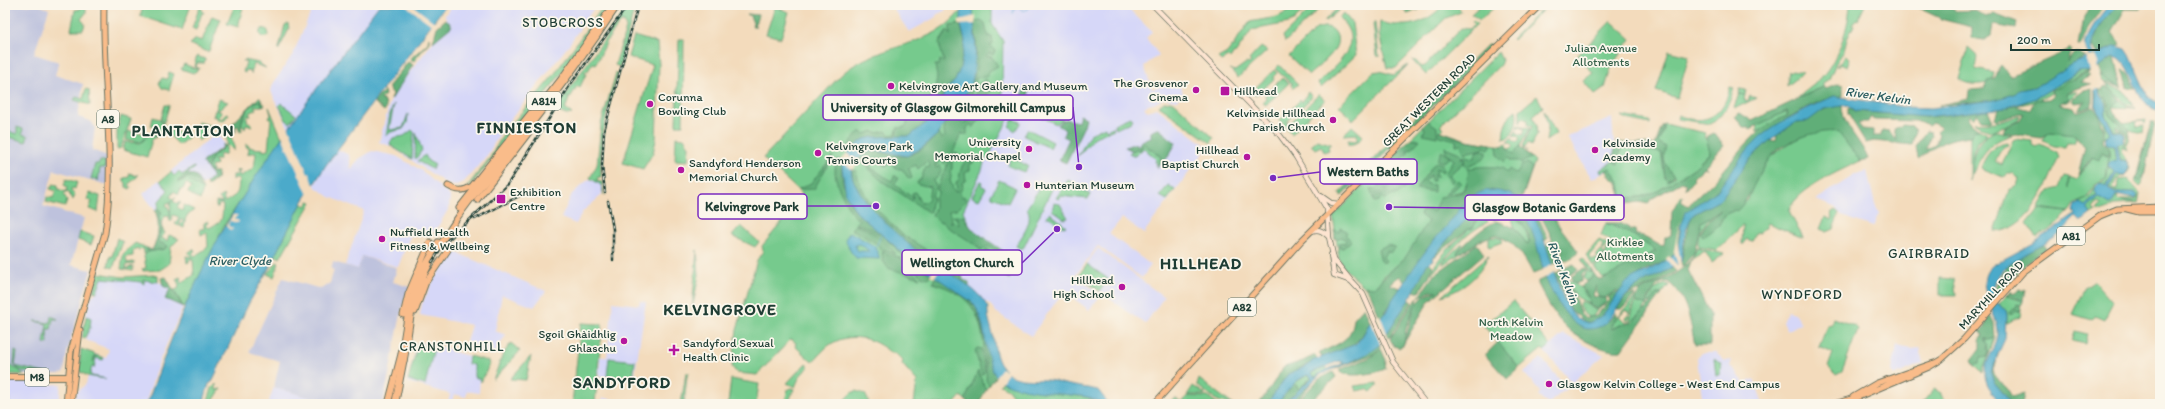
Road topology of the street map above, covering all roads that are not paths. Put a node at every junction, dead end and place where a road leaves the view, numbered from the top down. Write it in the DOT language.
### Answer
graph roads {
  1 [pos="104,5"];
  2 [pos="613,5"];
  3 [pos="618,5"];
  4 [pos="1153,5"];
  5 [pos="1540,5"];
  6 [pos="562,81"];
  7 [pos="448,186"];
  8 [pos="473,196"];
  9 [pos="1319,196"];
  10 [pos="1339,204"];
  11 [pos="2160,207"];
  12 [pos="2127,209"];
  13 [pos="2160,212"];
  14 [pos="1328,214"];
  15 [pos="1311,231"];
  16 [pos="1329,237"];
  17 [pos="430,242"];
  18 [pos="1331,249"];
  19 [pos="448,250"];
  20 [pos="429,263"];
  21 [pos="1340,269"];
  22 [pos="1334,271"];
  23 [pos="1339,276"];
  24 [pos="1351,281"];
  25 [pos="406,349"];
  26 [pos="402,356"];
  27 [pos="5,377"];
  28 [pos="71,378"];
  29 [pos="66,404"];
  30 [pos="71,404"];
  31 [pos="388,404"];
  32 [pos="394,404"];
  33 [pos="1154,404"];
  34 [pos="1426,404"];
  35 [pos="1834,404"];
  1 -- 28 [label="main road, A8"];
  2 -- 6 [label="main road, A814"];
  3 -- 6 [label="main road, A814"];
  4 -- 9 [label="main road"];
  5 -- 10 [label="main road, GREAT WESTERN ROAD / A82"];
  6 -- 7 [label="main road"];
  6 -- 8 [label="main road, A814"];
  6 -- 8 [label="main road"];
  8 -- 20 [label="main road, A814"];
  9 -- 10 [label="main road"];
  9 -- 14 [label="main road"];
  10 -- 14 [label="main road, GREAT WESTERN ROAD / A82"];
  11 -- 12 [label="main road, MARYHILL ROAD / A81"];
  12 -- 13 [label="main road, MARYHILL ROAD / A81"];
  12 -- 35 [label="main road, MARYHILL ROAD / A81"];
  14 -- 15 [label="main road, GREAT WESTERN ROAD / A82"];
  14 -- 16 [label="main road"];
  15 -- 16 [label="main road"];
  15 -- 33 [label="main road, GREAT WESTERN ROAD / A82"];
  16 -- 18 [label="main road"];
  17 -- 26 [label="main road"];
  18 -- 21 [label="main road"];
  18 -- 22 [label="main road"];
  19 -- 25 [label="main road"];
  20 -- 25 [label="main road, A814"];
  20 -- 26 [label="main road, A814"];
  21 -- 22 [label="main road"];
  21 -- 23 [label="main road"];
  21 -- 24 [label="main road"];
  22 -- 23 [label="main road"];
  23 -- 24 [label="main road"];
  24 -- 34 [label="main road"];
  25 -- 26 [label="main road, A814"];
  26 -- 31 [label="main road, A814"];
  26 -- 32 [label="highway"];
  27 -- 28 [label="highway, M8"];
  28 -- 29 [label="main road, A8"];
  28 -- 30 [label="main road, A8"];
}
